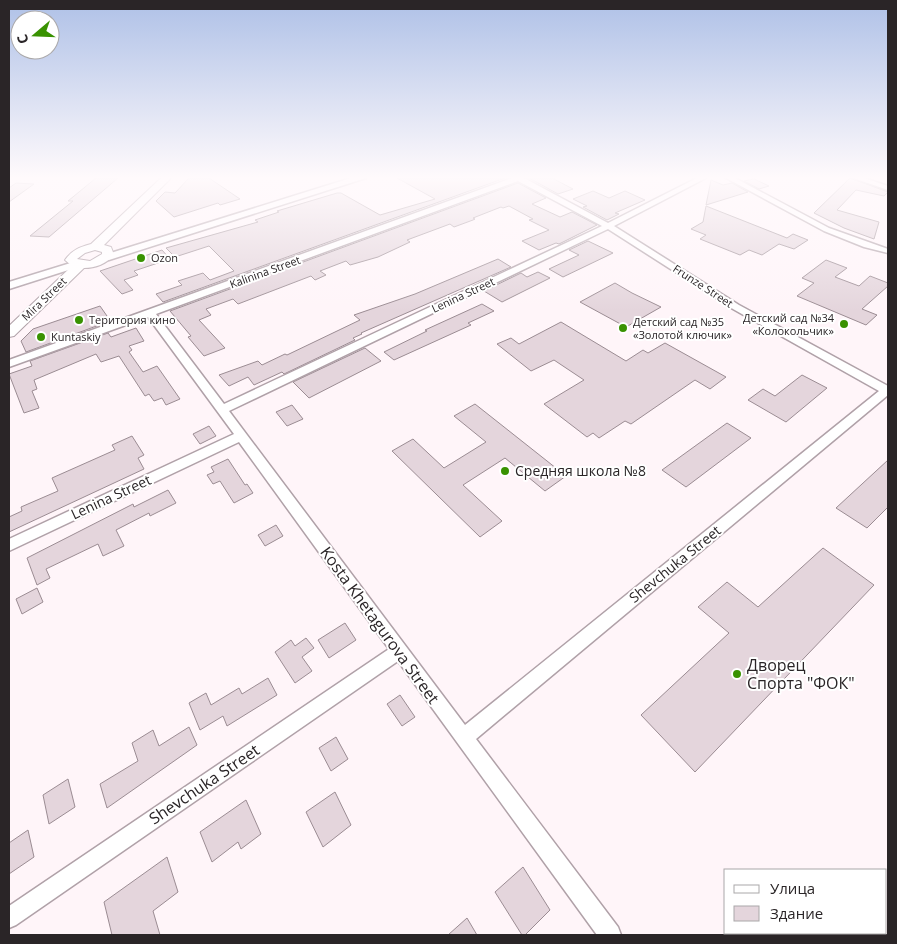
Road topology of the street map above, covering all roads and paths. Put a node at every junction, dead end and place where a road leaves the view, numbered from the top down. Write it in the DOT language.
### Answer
graph roads {
  1 [pos="127,222"];
  2 [pos="192,222"];
  3 [pos="209,222"];
  4 [pos="400,222"];
  5 [pos="598,222"];
  6 [pos="617,222"];
  7 [pos="813,222"];
  8 [pos="607,227"];
  9 [pos="101,251"];
  10 [pos="888,251"];
  11 [pos="76,262"];
  12 [pos="9,276"];
  13 [pos="9,286"];
  14 [pos="151,314"];
  15 [pos="9,333"];
  16 [pos="9,364"];
  17 [pos="888,390"];
  18 [pos="222,410"];
  19 [pos="241,436"];
  20 [pos="9,545"];
  21 [pos="399,651"];
  22 [pos="463,738"];
  23 [pos="9,918"];
  24 [pos="604,933"];
  1 -- 9 [label="main road"];
  2 -- 9 [label="street"];
  3 -- 9 [label="street"];
  4 -- 14 [label="street, Kalinina Street"];
  5 -- 8 [label="street, Frunze Street"];
  6 -- 8 [label="street, Lenina Street"];
  7 -- 10 [label="street"];
  8 -- 17 [label="street, Frunze Street"];
  8 -- 18 [label="street, Lenina Street"];
  9 -- 11 [label="main road"];
  11 -- 12 [label="street"];
  11 -- 13 [label="street"];
  11 -- 15 [label="main road, Mira Street"];
  14 -- 16 [label="street, Kalinina Street"];
  14 -- 18 [label="street, Kosta Khetagurova Street"];
  17 -- 22 [label="street, Shevchuka Street"];
  18 -- 19 [label="street, Kosta Khetagurova Street"];
  19 -- 20 [label="street, Lenina Street"];
  19 -- 21 [label="street, Kosta Khetagurova Street"];
  21 -- 22 [label="street, Kosta Khetagurova Street"];
  21 -- 23 [label="street, Shevchuka Street"];
  22 -- 24 [label="street, Kosta Khetagurova Street"];
}
